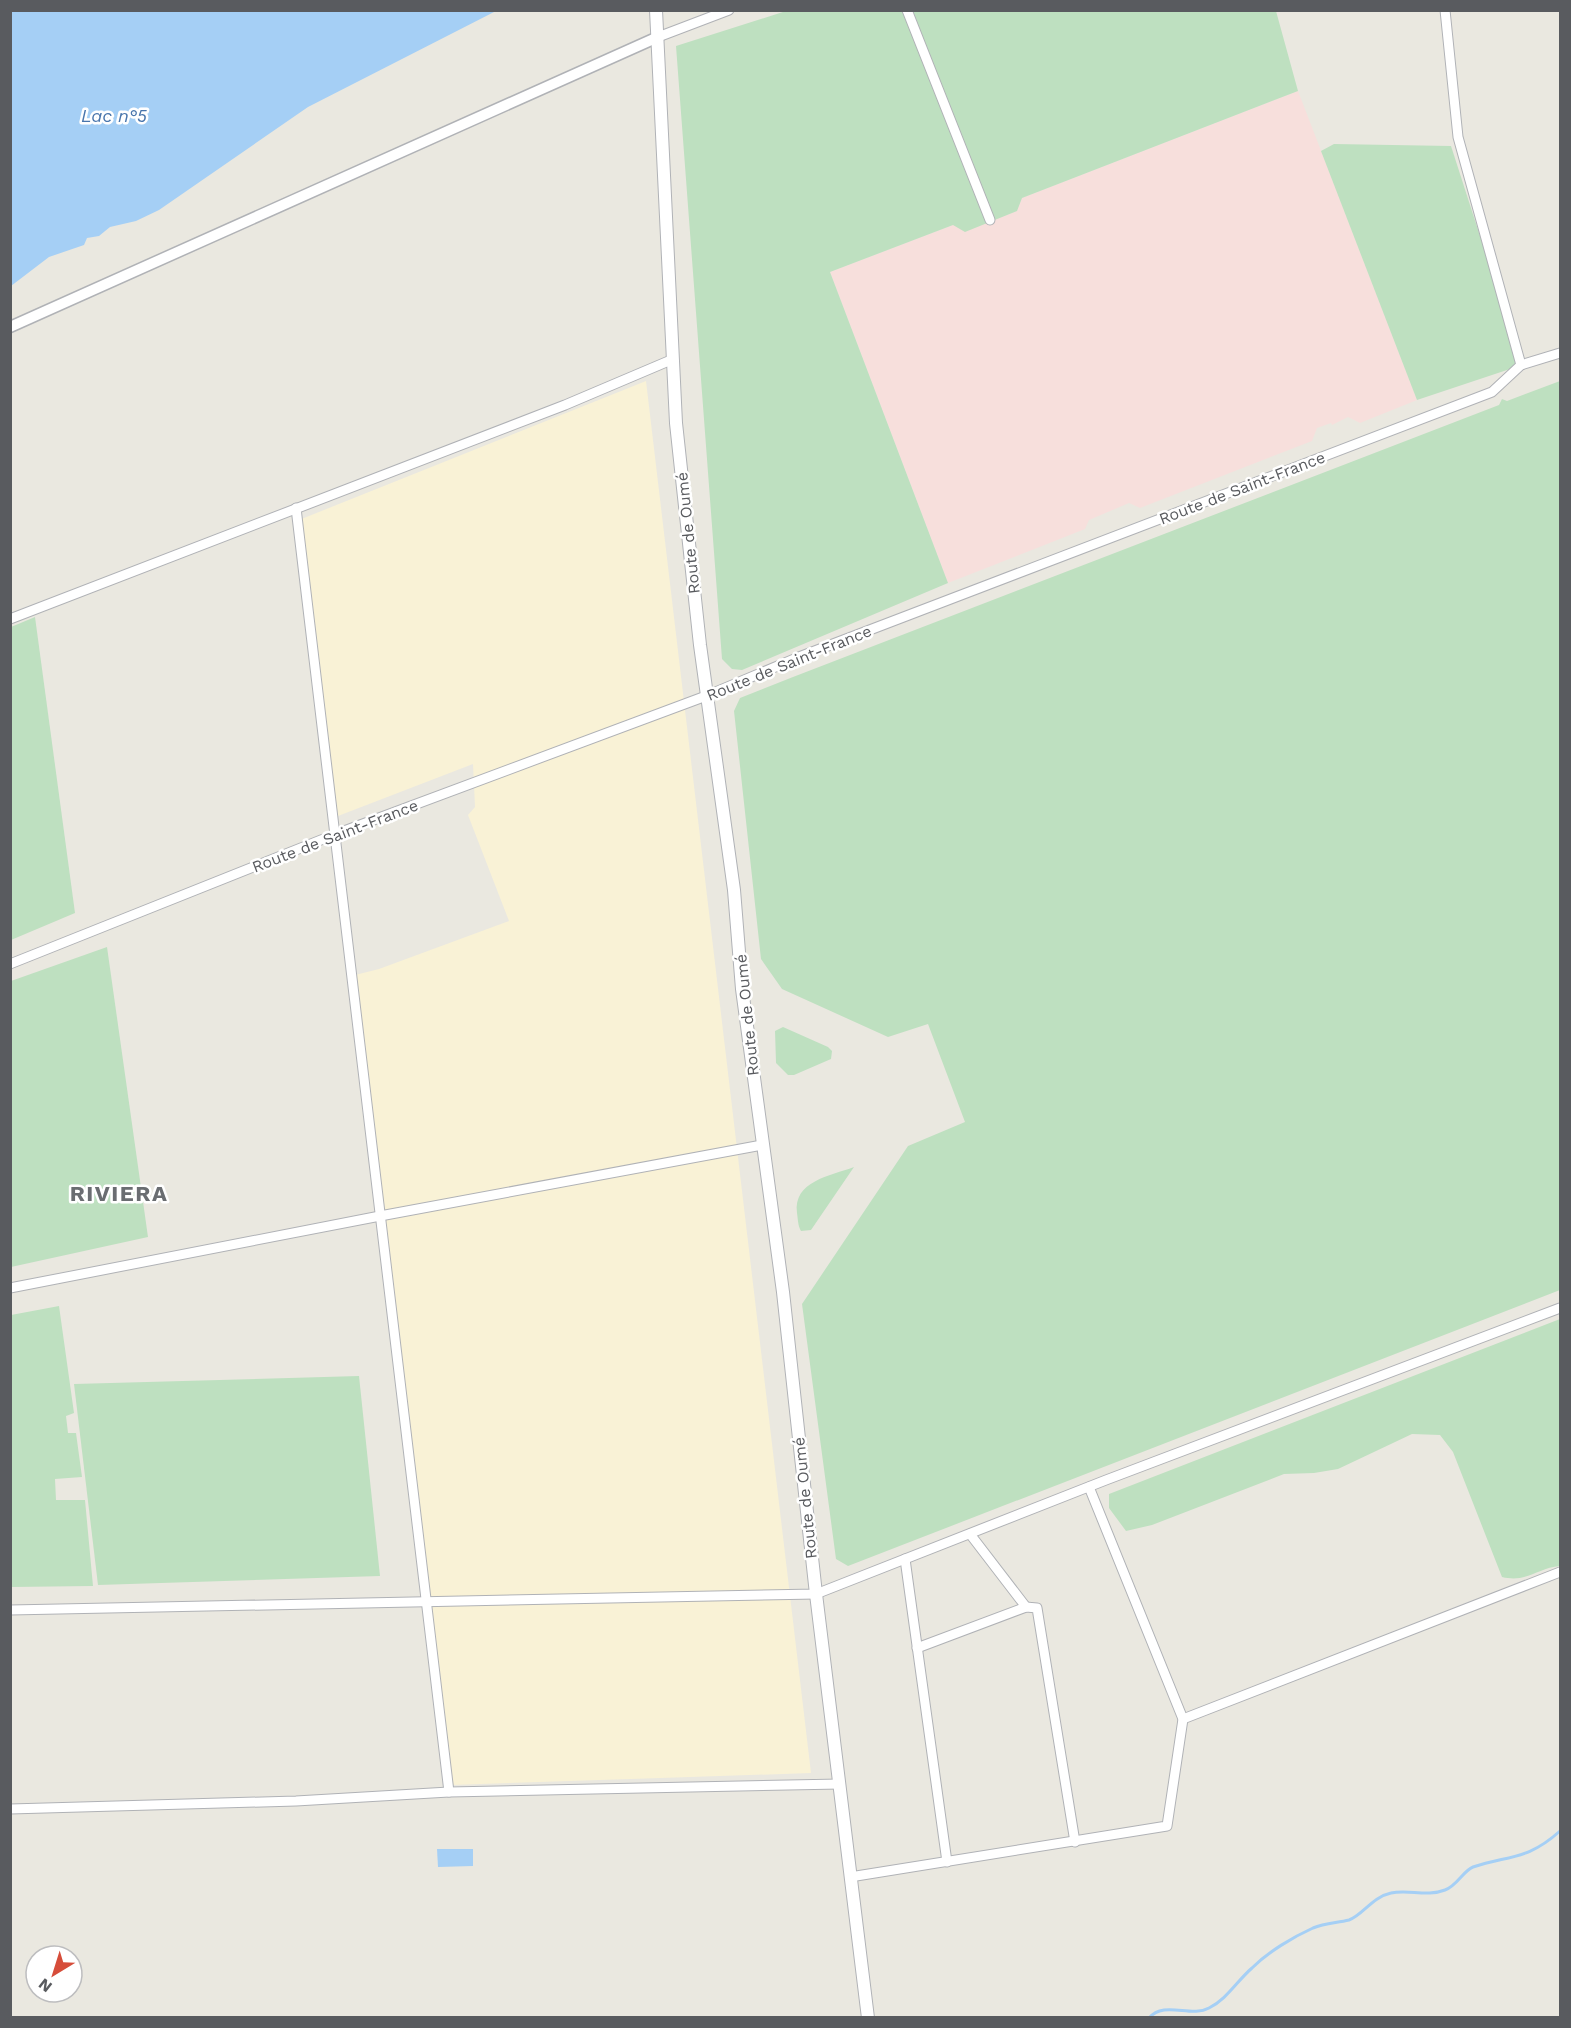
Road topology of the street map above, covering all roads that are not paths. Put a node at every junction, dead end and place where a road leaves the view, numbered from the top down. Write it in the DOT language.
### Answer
graph roads {
  1 [pos="656,10"];
  2 [pos="729,10"];
  3 [pos="907,10"];
  4 [pos="1445,10"];
  5 [pos="658,37"];
  6 [pos="990,220"];
  7 [pos="10,327"];
  8 [pos="1560,353"];
  9 [pos="671,360"];
  10 [pos="1521,365"];
  11 [pos="296,508"];
  12 [pos="10,619"];
  13 [pos="706,696"];
  14 [pos="336,834"];
  15 [pos="10,964"];
  16 [pos="762,1145"];
  17 [pos="380,1216"];
  18 [pos="10,1288"];
  19 [pos="1560,1308"];
  20 [pos="1089,1487"];
  21 [pos="970,1534"];
  22 [pos="905,1560"];
  23 [pos="1560,1572"];
  24 [pos="816,1594"];
  25 [pos="425,1601"];
  26 [pos="1026,1607"];
  27 [pos="10,1610"];
  28 [pos="917,1648"];
  29 [pos="1183,1719"];
  30 [pos="840,1784"];
  31 [pos="449,1792"];
  32 [pos="10,1809"];
  33 [pos="1075,1842"];
  34 [pos="947,1862"];
  35 [pos="850,1876"];
  36 [pos="868,2018"];
  1 -- 5 [label="main road, Route de Oumé"];
  2 -- 5 [label="street"];
  3 -- 6 [label="street"];
  4 -- 10 [label="street"];
  5 -- 7 [label="street"];
  5 -- 9 [label="main road, Route de Oumé"];
  8 -- 10 [label="street, Route de Saint-France"];
  9 -- 11 [label="street"];
  9 -- 13 [label="main road, Route de Oumé"];
  10 -- 13 [label="street, Route de Saint-France"];
  11 -- 12 [label="street"];
  11 -- 14 [label="street"];
  13 -- 14 [label="street, Route de Saint-France"];
  13 -- 16 [label="main road, Route de Oumé"];
  14 -- 15 [label="street, Route de Saint-France"];
  14 -- 17 [label="street"];
  16 -- 17 [label="street"];
  16 -- 24 [label="main road, Route de Oumé"];
  17 -- 18 [label="street"];
  17 -- 25 [label="street"];
  19 -- 20 [label="street"];
  20 -- 21 [label="street"];
  20 -- 29 [label="street"];
  21 -- 22 [label="street"];
  21 -- 26 [label="street"];
  22 -- 24 [label="street"];
  22 -- 28 [label="street"];
  23 -- 29 [label="street"];
  24 -- 25 [label="street"];
  24 -- 30 [label="main road, Route de Oumé"];
  25 -- 27 [label="street"];
  25 -- 31 [label="street"];
  26 -- 28 [label="street"];
  26 -- 33 [label="street"];
  28 -- 34 [label="street"];
  29 -- 33 [label="street"];
  30 -- 31 [label="street"];
  30 -- 35 [label="main road, Route de Oumé"];
  31 -- 32 [label="street"];
  33 -- 34 [label="street"];
  34 -- 35 [label="street"];
  35 -- 36 [label="main road, Route de Oumé"];
}
